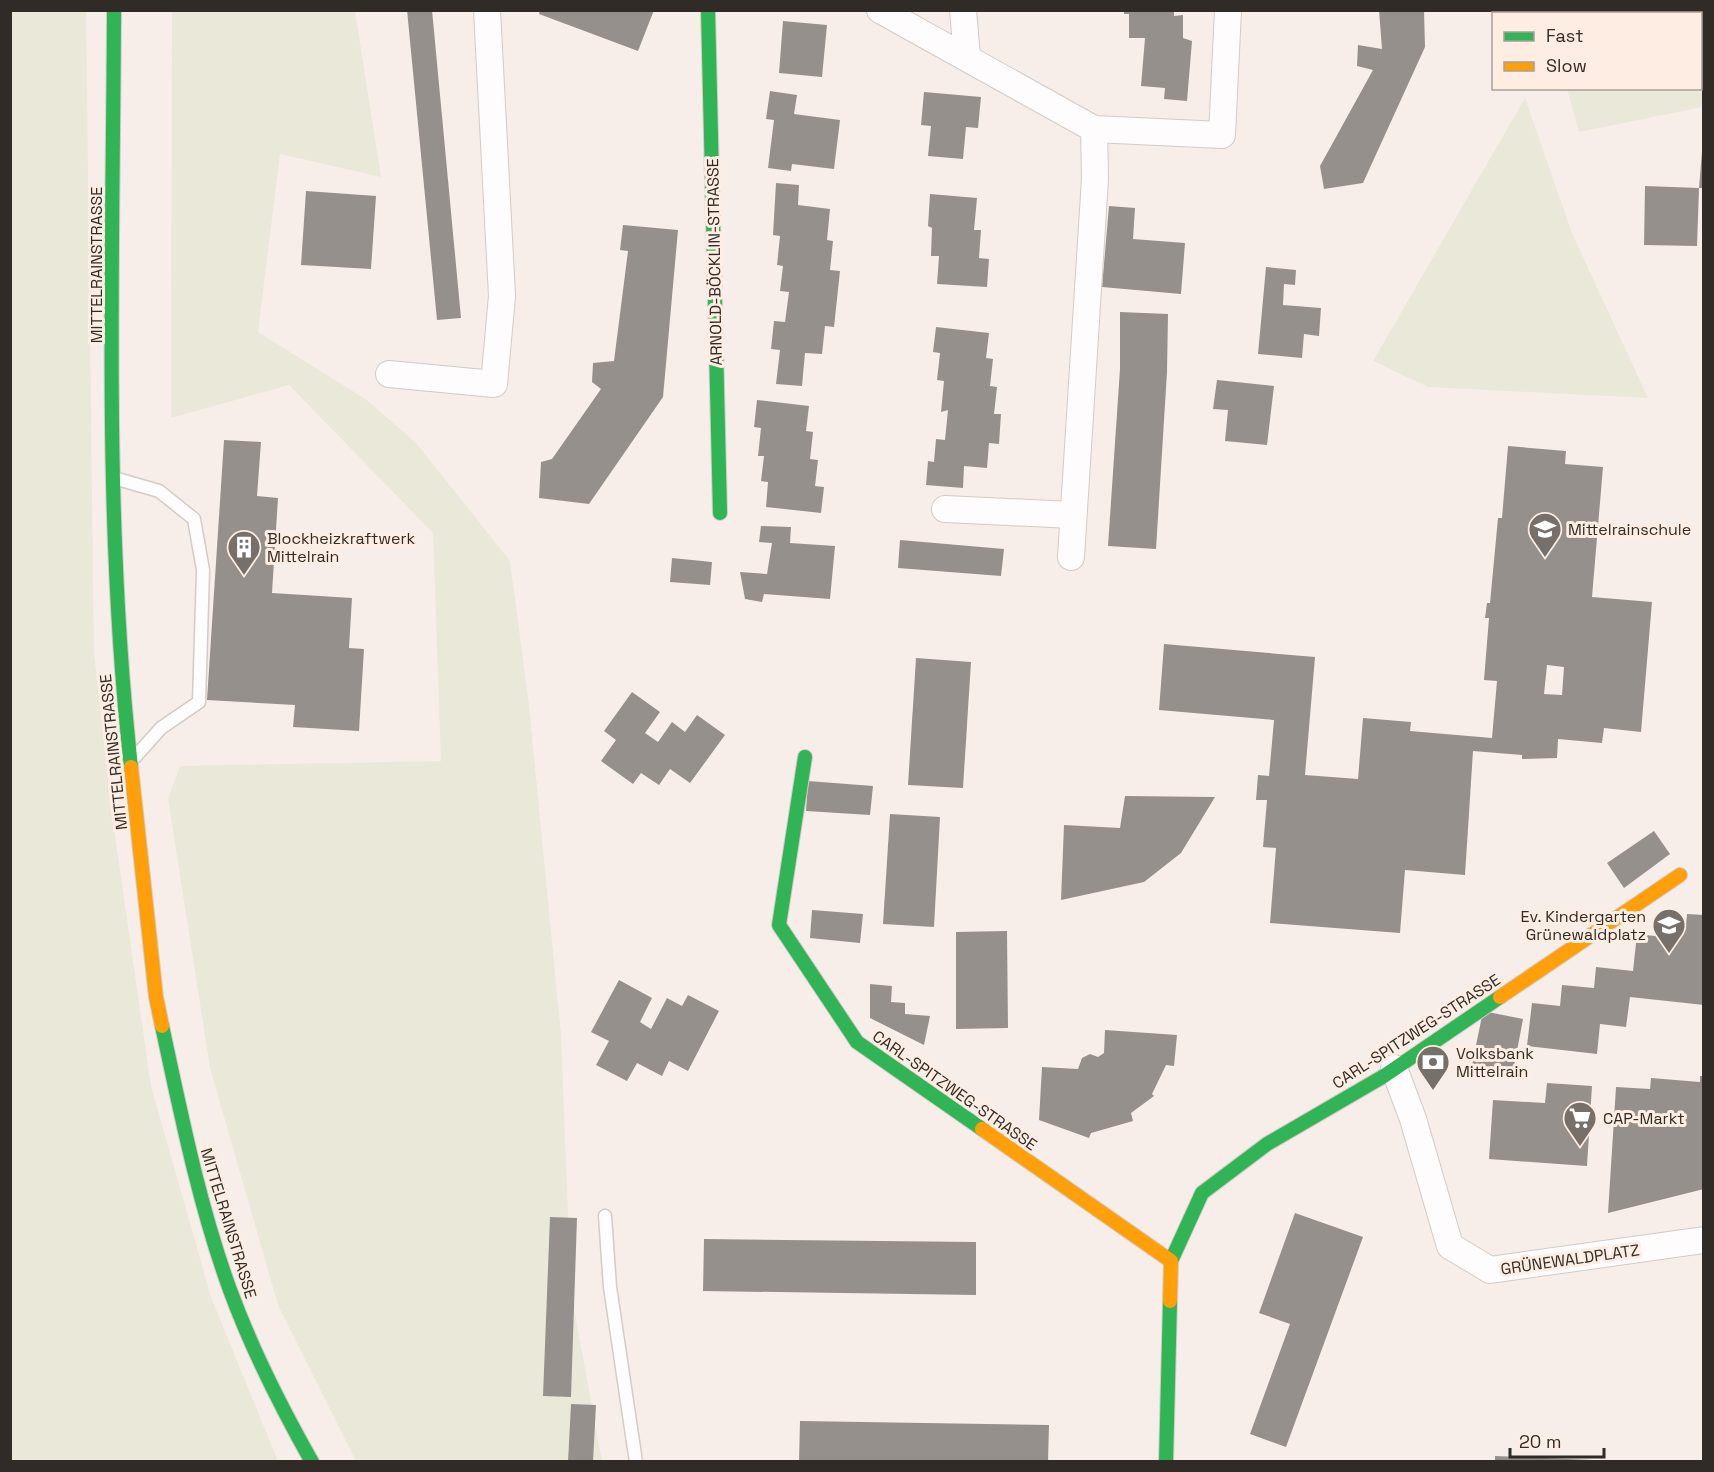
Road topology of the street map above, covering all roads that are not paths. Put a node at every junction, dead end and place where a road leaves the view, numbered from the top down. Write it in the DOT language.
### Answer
graph roads {
  1 [pos="114,10"];
  2 [pos="487,10"];
  3 [pos="708,10"];
  4 [pos="880,10"];
  5 [pos="963,10"];
  6 [pos="1228,10"];
  7 [pos="967,57"];
  8 [pos="1094,129"];
  9 [pos="389,374"];
  10 [pos="112,478"];
  11 [pos="945,509"];
  12 [pos="720,513"];
  13 [pos="1072,515"];
  14 [pos="1071,557"];
  15 [pos="805,757"];
  16 [pos="130,762"];
  17 [pos="1680,875"];
  18 [pos="1394,1068"];
  19 [pos="605,1216"];
  20 [pos="1704,1240"];
  21 [pos="1171,1261"];
  22 [pos="312,1461"];
  23 [pos="636,1461"];
  24 [pos="1166,1461"];
  1 -- 10 [label="street, MITTELRAINSTRASSE"];
  2 -- 9 [label="street"];
  3 -- 12 [label="street, ARNOLD-BÖCKLIN-STRASSE"];
  4 -- 7 [label="street"];
  5 -- 7 [label="street"];
  6 -- 8 [label="street"];
  7 -- 8 [label="street"];
  8 -- 13 [label="street"];
  10 -- 16 [label="street, MITTELRAINSTRASSE"];
  10 -- 16 [label="lane"];
  11 -- 13 [label="street"];
  13 -- 14 [label="street"];
  15 -- 21 [label="street, CARL-SPITZWEG-STRASSE"];
  16 -- 22 [label="street, MITTELRAINSTRASSE"];
  17 -- 18 [label="street, CARL-SPITZWEG-STRASSE"];
  18 -- 20 [label="street, GRÜNEWALDPLATZ"];
  18 -- 21 [label="street, CARL-SPITZWEG-STRASSE"];
  19 -- 23 [label="lane"];
  21 -- 24 [label="street, CARL-SPITZWEG-STRASSE"];
}
